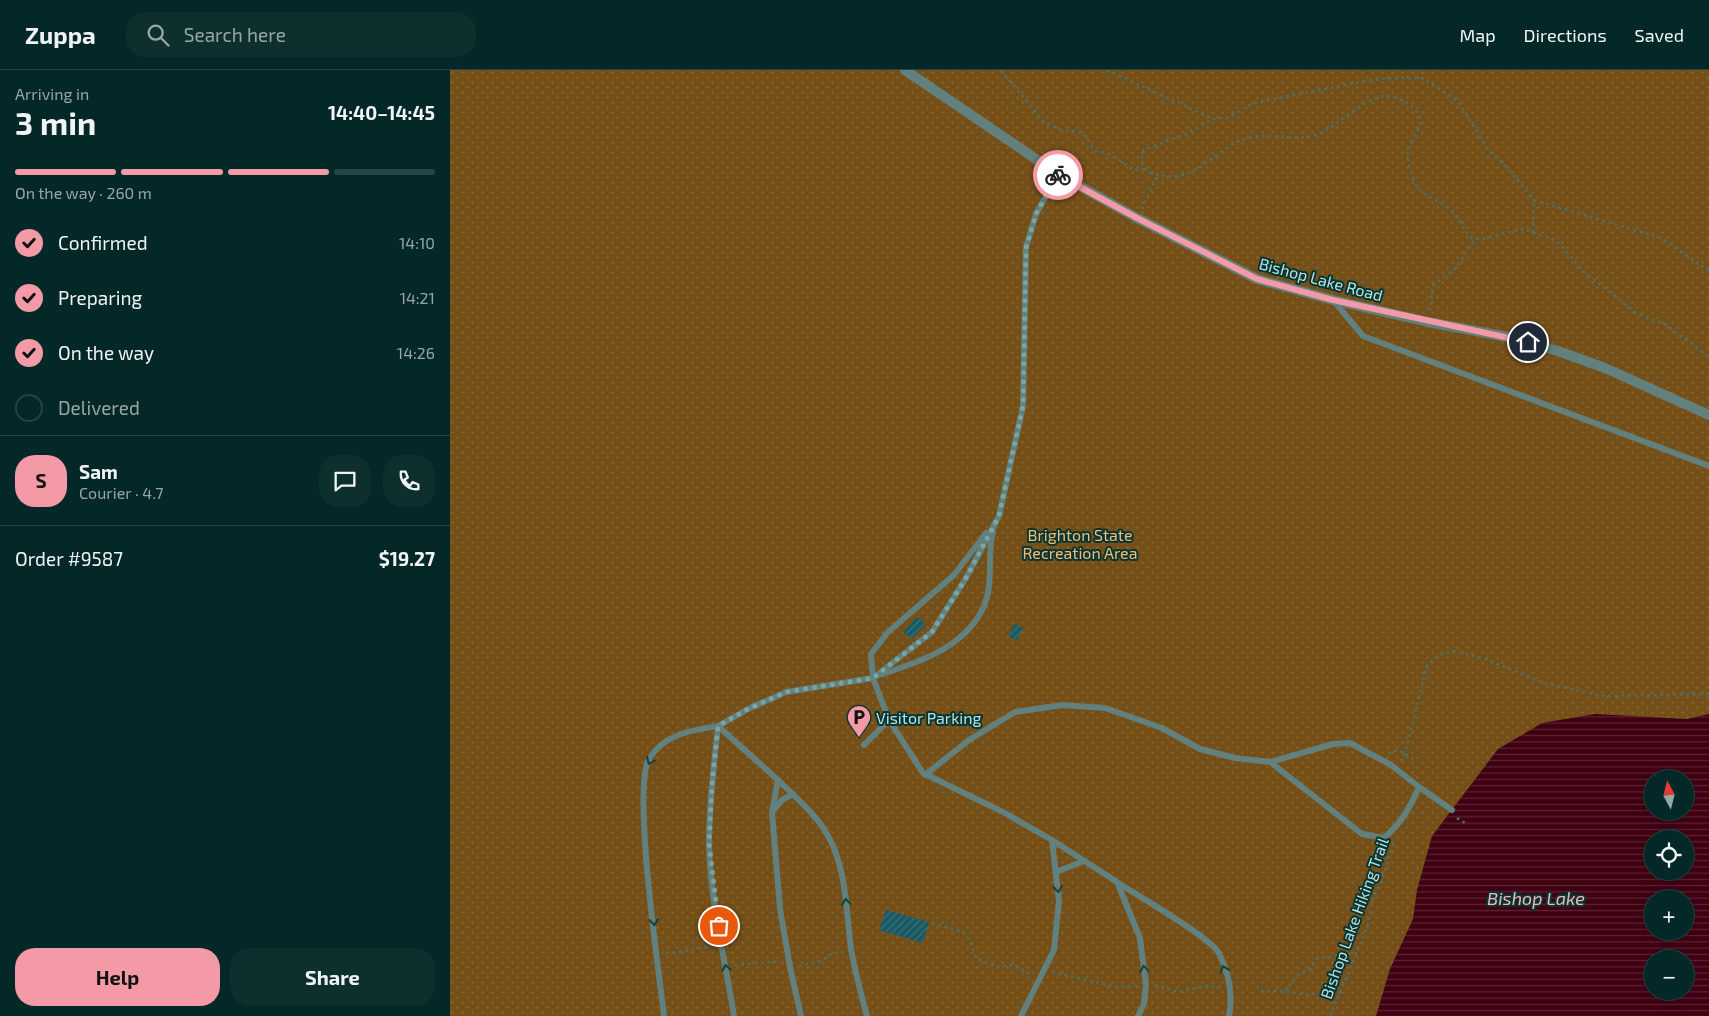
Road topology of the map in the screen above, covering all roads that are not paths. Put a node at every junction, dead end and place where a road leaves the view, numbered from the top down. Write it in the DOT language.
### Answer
graph roads {
  1 [pos="905,70"];
  2 [pos="1058,174"];
  3 [pos="1333,300"];
  4 [pos="1709,415"];
  5 [pos="1709,466"];
  6 [pos="999,516"];
  7 [pos="873,678"];
  8 [pos="889,720"];
  9 [pos="718,726"];
  10 [pos="864,746"];
  11 [pos="1270,762"];
  12 [pos="925,775"];
  13 [pos="778,780"];
  14 [pos="1419,787"];
  15 [pos="793,794"];
  16 [pos="1452,810"];
  17 [pos="772,812"];
  18 [pos="1052,840"];
  19 [pos="1084,861"];
  20 [pos="1056,872"];
  21 [pos="1117,882"];
  22 [pos="664,1016"];
  23 [pos="734,1016"];
  24 [pos="801,1016"];
  25 [pos="866,1016"];
  26 [pos="1021,1016"];
  27 [pos="1138,1016"];
  28 [pos="1229,1016"];
  1 -- 2 [label="street, Bishop Lake Road"];
  2 -- 3 [label="street, Bishop Lake Road"];
  2 -- 6 [label="lane"];
  3 -- 4 [label="street, Bishop Lake Road"];
  3 -- 5 [label="lane"];
  6 -- 7 [label="lane"];
  6 -- 7 [label="lane"];
  6 -- 7 [label="lane"];
  7 -- 8 [label="lane"];
  7 -- 9 [label="lane"];
  8 -- 10 [label="lane"];
  8 -- 12 [label="lane"];
  9 -- 13 [label="lane"];
  9 -- 22 [label="lane, one-way"];
  23 -- 9 [label="lane, one-way"];
  11 -- 12 [label="lane"];
  11 -- 14 [label="lane"];
  11 -- 14 [label="lane"];
  12 -- 18 [label="lane"];
  13 -- 15 [label="lane"];
  13 -- 17 [label="lane"];
  14 -- 16 [label="lane"];
  15 -- 17 [label="lane"];
  25 -- 15 [label="lane, one-way"];
  17 -- 24 [label="lane"];
  18 -- 19 [label="lane"];
  18 -- 20 [label="lane"];
  19 -- 20 [label="lane"];
  19 -- 21 [label="lane"];
  20 -- 26 [label="lane, one-way"];
  27 -- 21 [label="lane, one-way"];
  28 -- 21 [label="lane, one-way"];
}
